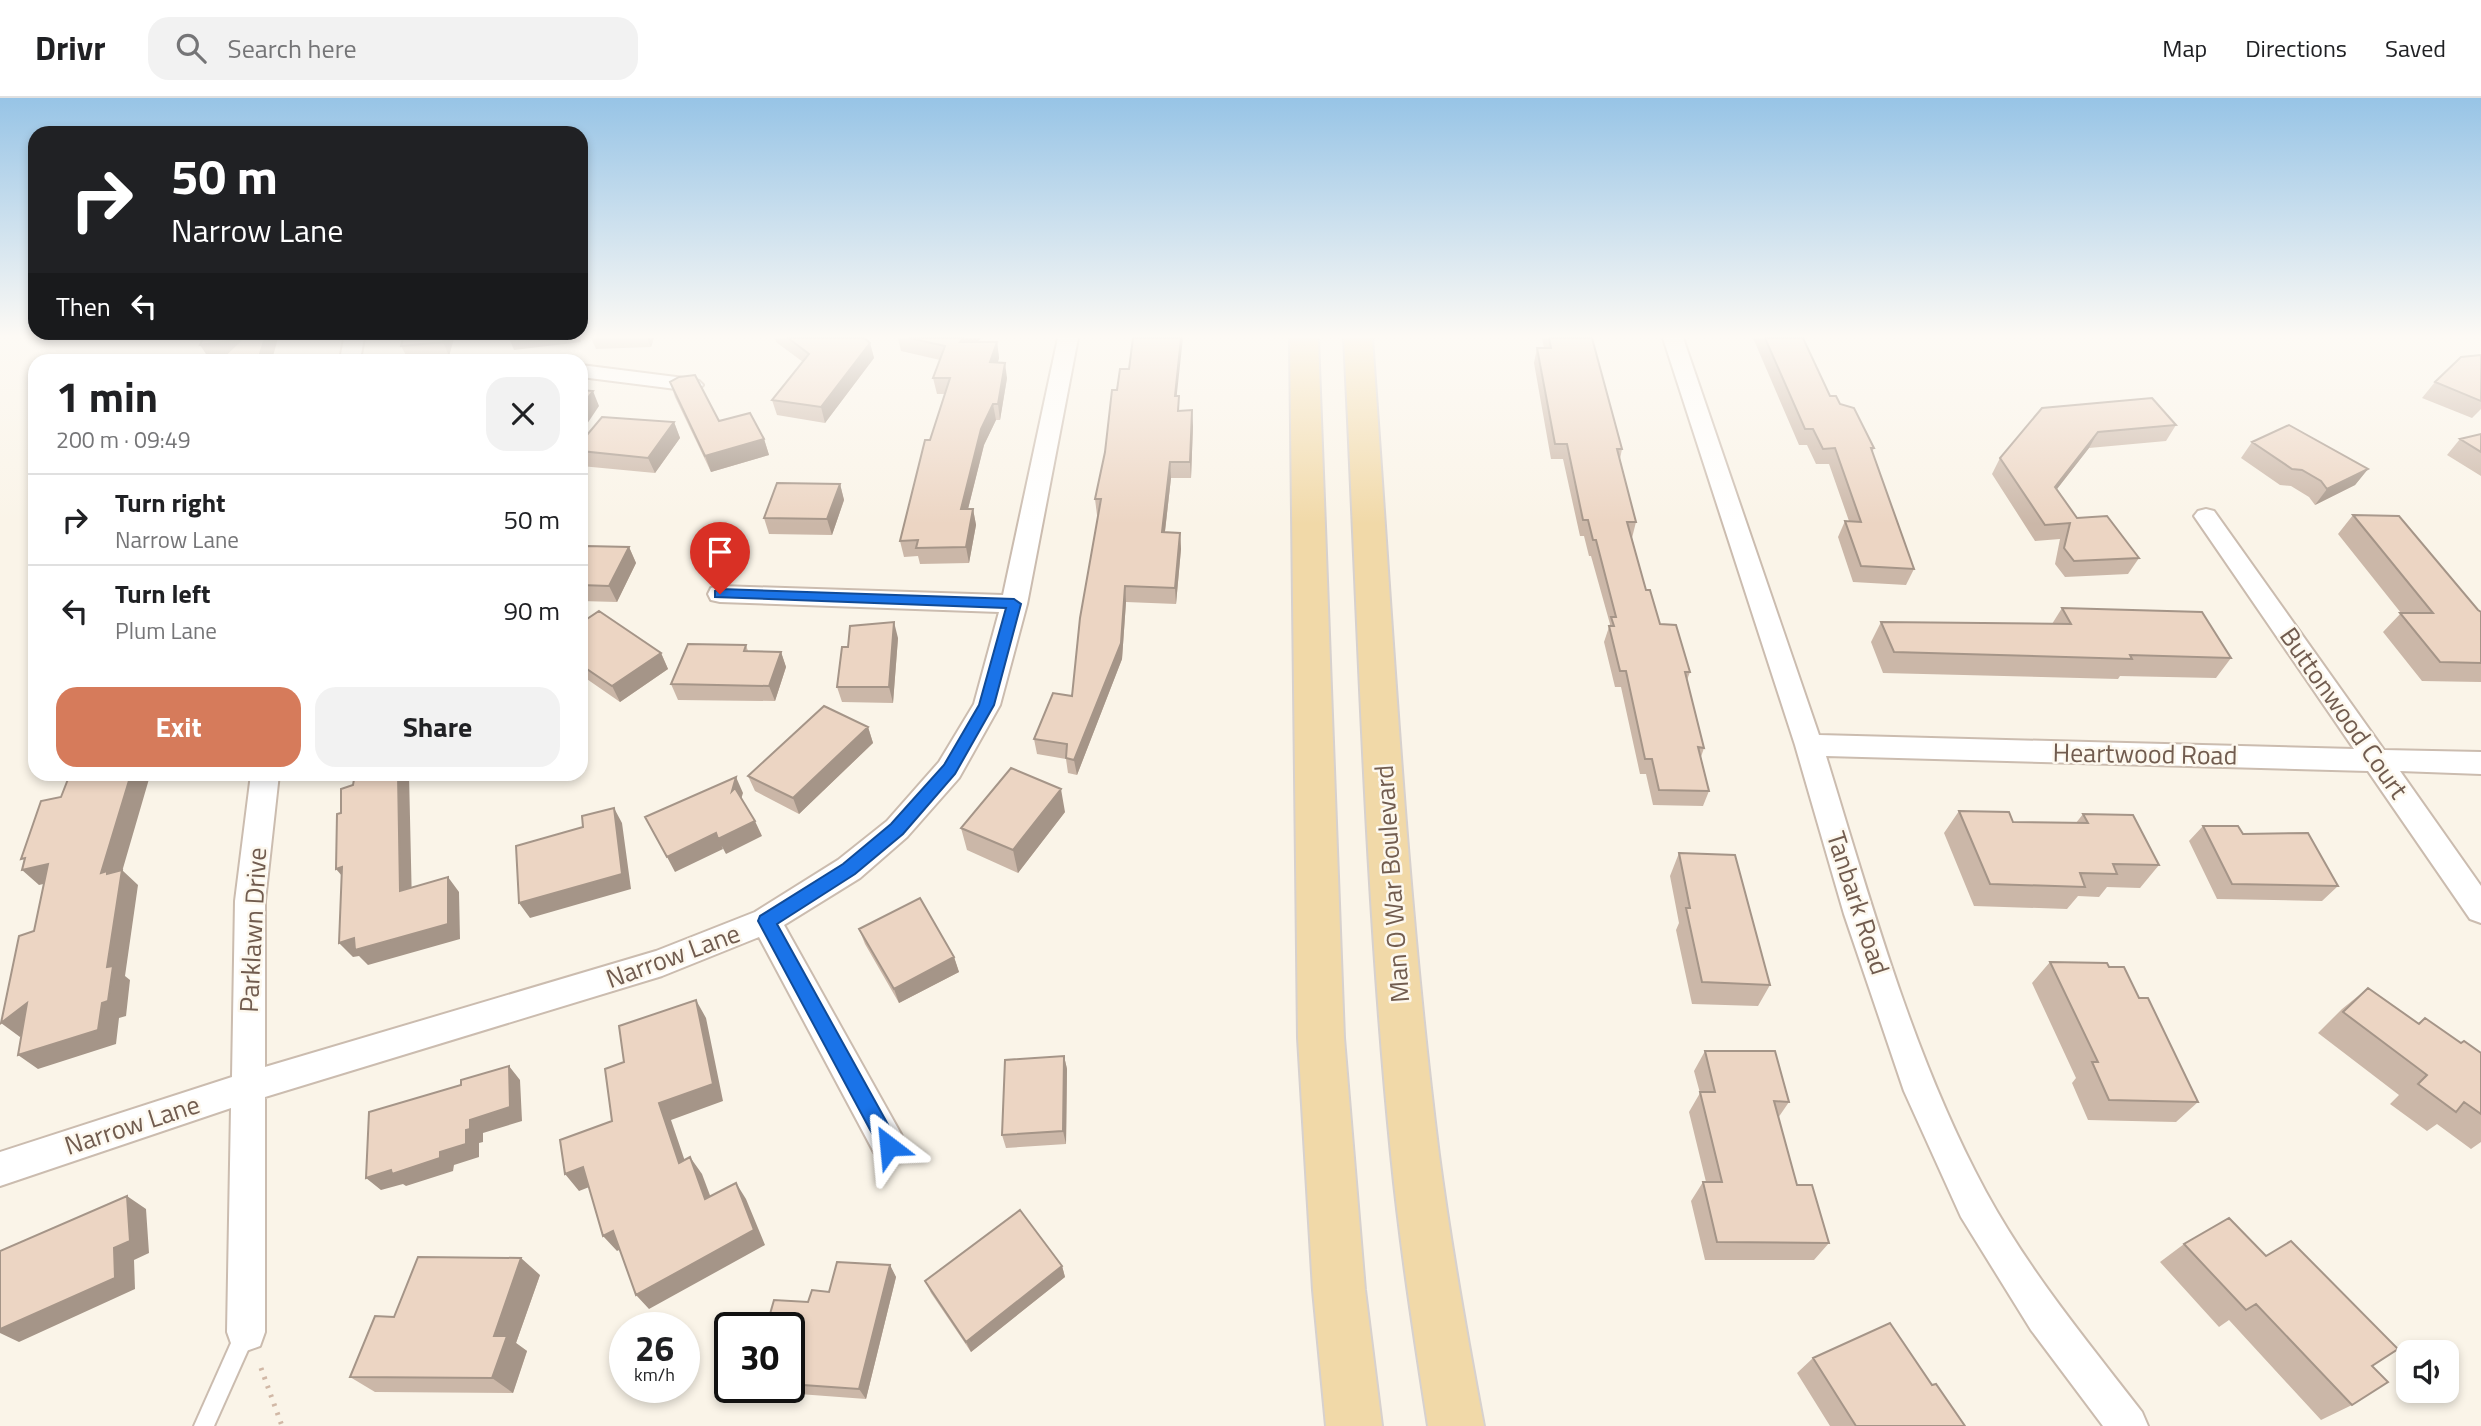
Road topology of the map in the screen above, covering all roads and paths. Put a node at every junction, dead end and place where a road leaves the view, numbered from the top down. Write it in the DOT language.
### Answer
graph roads {
  1 [pos="1055,400"];
  2 [pos="1306,400"];
  3 [pos="1361,400"];
  4 [pos="1695,400"];
  5 [pos="2206,516"];
  6 [pos="720,594"];
  7 [pos="1014,604"];
  8 [pos="1809,746"];
  9 [pos="2378,760"];
  10 [pos="2481,763"];
  11 [pos="264,781"];
  12 [pos="2481,911"];
  13 [pos="766,921"];
  14 [pos="248,1087"];
  15 [pos="889,1146"];
  16 [pos="0,1169"];
  17 [pos="246,1332"];
  18 [pos="204,1426"];
  19 [pos="282,1426"];
  20 [pos="1354,1426"];
  21 [pos="1456,1426"];
  22 [pos="2128,1426"];
  1 -- 7 [label="street, Narrow Lane"];
  2 -- 20 [label="main road"];
  3 -- 21 [label="main road, Man O War Boulevard"];
  4 -- 8 [label="street, Tanbark Road"];
  5 -- 9 [label="street, Buttonwood Court"];
  6 -- 7 [label="street"];
  7 -- 13 [label="street, Narrow Lane"];
  8 -- 9 [label="street, Heartwood Road"];
  8 -- 22 [label="street, Tanbark Road"];
  9 -- 10 [label="street, Heartwood Road"];
  9 -- 12 [label="street, Buttonwood Court"];
  11 -- 14 [label="street, Parklawn Drive"];
  13 -- 14 [label="street, Narrow Lane"];
  13 -- 15 [label="street"];
  14 -- 16 [label="street, Narrow Lane"];
  14 -- 17 [label="street, Parklawn Drive"];
  17 -- 18 [label="lane"];
  17 -- 19 [label="path"];
}
